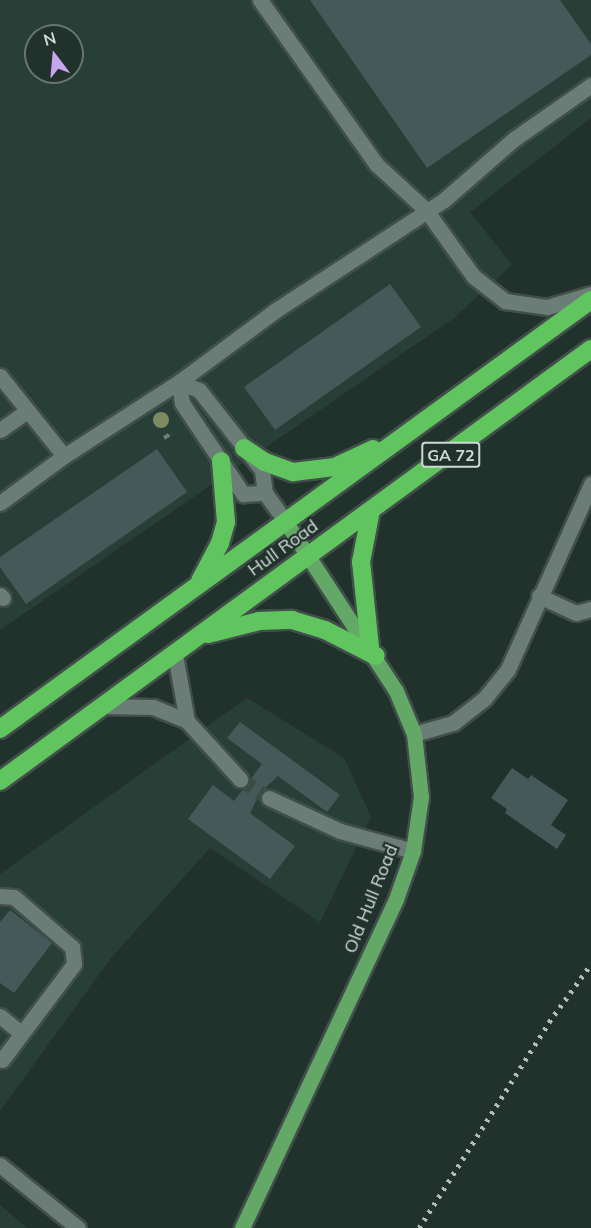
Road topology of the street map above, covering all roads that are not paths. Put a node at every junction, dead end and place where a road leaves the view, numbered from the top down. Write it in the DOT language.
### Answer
graph roads {
  1 [pos="260,0"];
  2 [pos="591,85"];
  3 [pos="426,210"];
  4 [pos="591,294"];
  5 [pos="591,300"];
  6 [pos="591,349"];
  7 [pos="0,376"];
  8 [pos="179,382"];
  9 [pos="26,412"];
  10 [pos="0,430"];
  11 [pos="416,430"];
  12 [pos="244,448"];
  13 [pos="64,456"];
  14 [pos="221,460"];
  15 [pos="591,484"];
  16 [pos="265,493"];
  17 [pos="0,503"];
  18 [pos="371,510"];
  19 [pos="286,522"];
  20 [pos="307,556"];
  21 [pos="197,587"];
  22 [pos="539,596"];
  23 [pos="591,609"];
  24 [pos="198,637"];
  25 [pos="373,651"];
  26 [pos="175,654"];
  27 [pos="102,706"];
  28 [pos="187,722"];
  29 [pos="0,729"];
  30 [pos="414,734"];
  31 [pos="240,779"];
  32 [pos="0,781"];
  33 [pos="269,798"];
  34 [pos="413,851"];
  35 [pos="0,896"];
  36 [pos="0,1016"];
  37 [pos="21,1033"];
  38 [pos="1,1060"];
  39 [pos="0,1165"];
  40 [pos="78,1228"];
  41 [pos="242,1228"];
  1 -- 3 [label="lane"];
  2 -- 3 [label="lane"];
  3 -- 4 [label="lane"];
  3 -- 8 [label="lane"];
  5 -- 11 [label="highway, Hull Road / GA 72"];
  6 -- 18 [label="highway, Hull Road / GA 72"];
  7 -- 9 [label="lane"];
  8 -- 12 [label="lane"];
  8 -- 13 [label="lane"];
  8 -- 14 [label="lane"];
  9 -- 10 [label="lane"];
  9 -- 13 [label="lane"];
  11 -- 12 [label="highway"];
  11 -- 19 [label="highway, Hull Road / GA 72"];
  12 -- 16 [label="lane"];
  13 -- 17 [label="lane"];
  14 -- 16 [label="lane"];
  14 -- 21 [label="highway"];
  15 -- 22 [label="lane"];
  16 -- 19 [label="lane"];
  18 -- 20 [label="highway, Hull Road / GA 72"];
  18 -- 25 [label="highway"];
  19 -- 20 [label="main road, Old Hull Road"];
  19 -- 21 [label="highway, Hull Road / GA 72"];
  20 -- 24 [label="highway, Hull Road / GA 72"];
  20 -- 25 [label="main road, Old Hull Road"];
  21 -- 29 [label="highway, Hull Road / GA 72"];
  22 -- 23 [label="lane"];
  22 -- 30 [label="lane"];
  24 -- 25 [label="highway"];
  24 -- 26 [label="highway, Hull Road / GA 72"];
  25 -- 30 [label="main road, Old Hull Road"];
  26 -- 27 [label="highway, Hull Road / GA 72"];
  26 -- 28 [label="lane"];
  27 -- 28 [label="lane"];
  27 -- 32 [label="highway, Hull Road / GA 72"];
  28 -- 31 [label="lane"];
  30 -- 34 [label="main road, Old Hull Road"];
  33 -- 34 [label="lane"];
  34 -- 41 [label="main road, Old Hull Road"];
  35 -- 37 [label="lane"];
  36 -- 37 [label="lane"];
  37 -- 38 [label="lane"];
  39 -- 40 [label="lane"];
}
